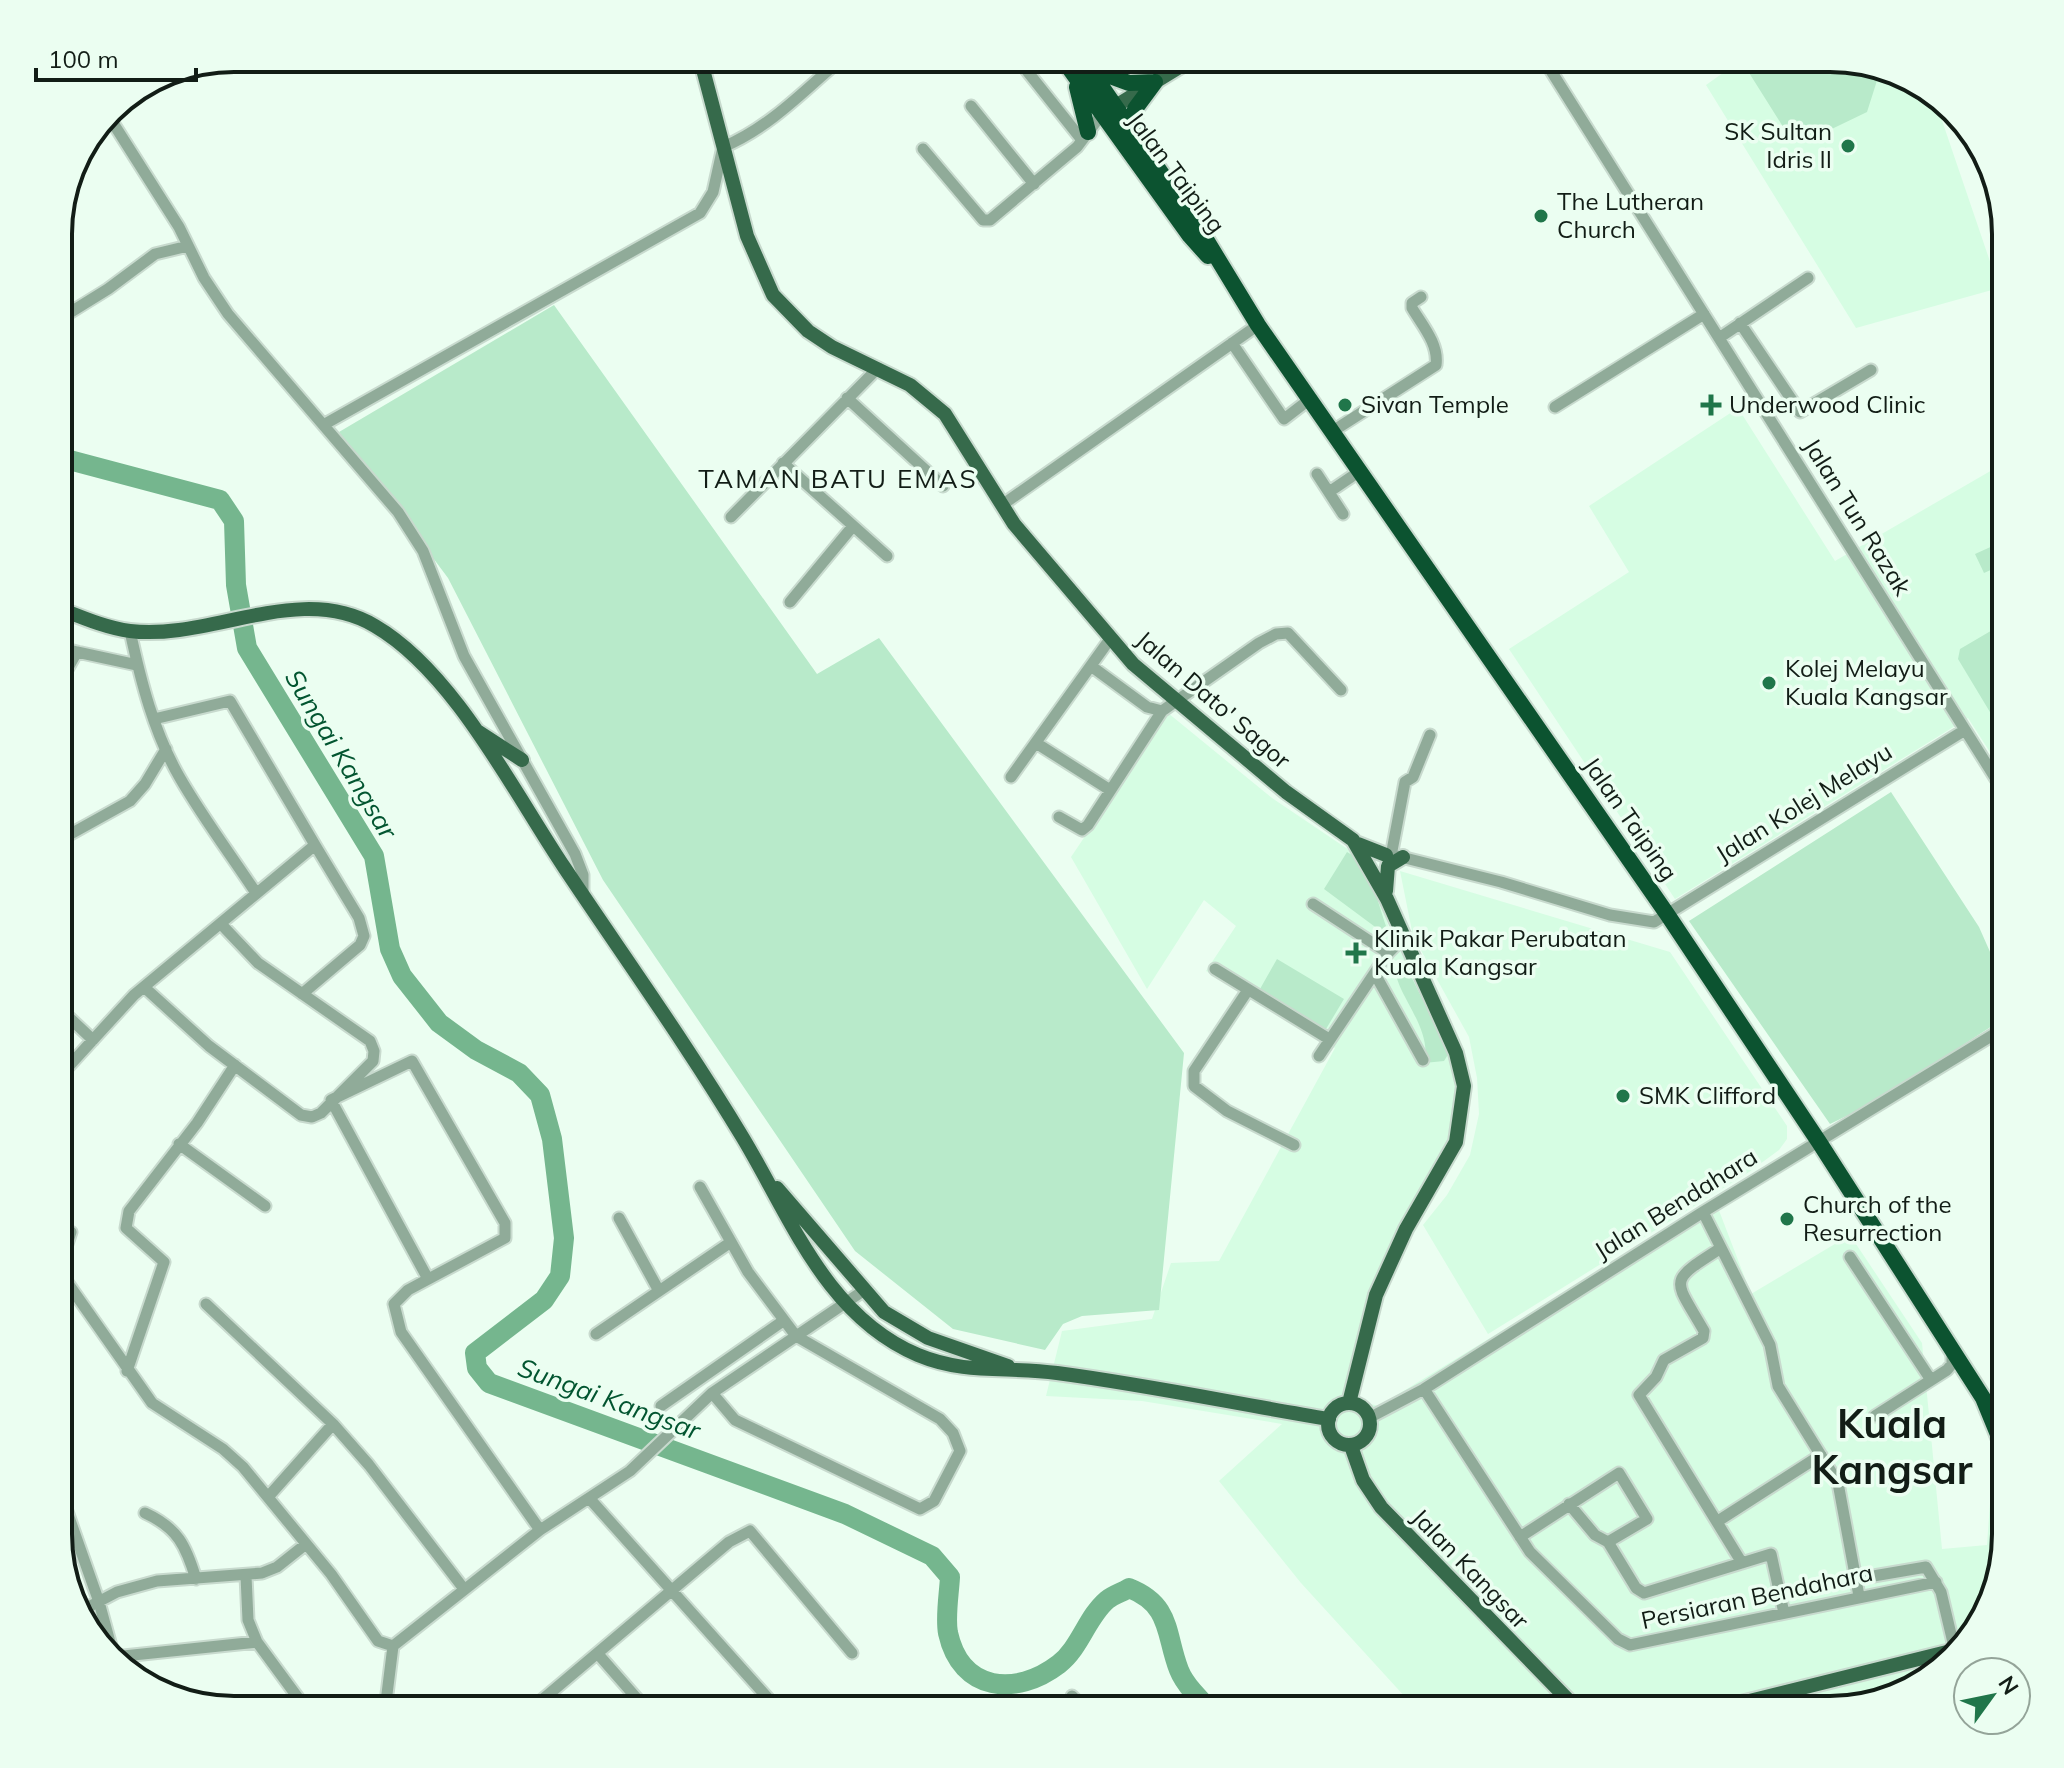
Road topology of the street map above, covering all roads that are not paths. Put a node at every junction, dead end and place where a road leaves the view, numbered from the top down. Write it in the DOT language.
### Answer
graph roads {
  1 [pos="704,72"];
  2 [pos="826,72"];
  3 [pos="1029,72"];
  4 [pos="1077,72"];
  5 [pos="1082,72"];
  6 [pos="1098,72"];
  7 [pos="1171,72"];
  8 [pos="1552,72"];
  9 [pos="1155,82"];
  10 [pos="971,106"];
  11 [pos="1109,110"];
  12 [pos="115,126"];
  13 [pos="1133,133"];
  14 [pos="1085,136"];
  15 [pos="723,147"];
  16 [pos="923,149"];
  17 [pos="1034,184"];
  18 [pos="188,246"];
  19 [pos="1226,275"];
  20 [pos="1808,278"];
  21 [pos="1421,297"];
  22 [pos="72,311"];
  23 [pos="1704,314"];
  24 [pos="1740,323"];
  25 [pos="1258,325"];
  26 [pos="1719,338"];
  27 [pos="1232,343"];
  28 [pos="878,368"];
  29 [pos="1871,370"];
  30 [pos="847,398"];
  31 [pos="1310,399"];
  32 [pos="1555,407"];
  33 [pos="325,424"];
  34 [pos="1333,431"];
  35 [pos="783,463"];
  36 [pos="1360,471"];
  37 [pos="1317,474"];
  38 [pos="943,486"];
  39 [pos="1329,492"];
  40 [pos="1002,505"];
  41 [pos="1343,514"];
  42 [pos="731,517"];
  43 [pos="853,526"];
  44 [pos="887,556"];
  45 [pos="790,602"];
  46 [pos="72,612"];
  47 [pos="130,631"];
  48 [pos="1110,639"];
  49 [pos="72,651"];
  50 [pos="77,652"];
  51 [pos="72,661"];
  52 [pos="137,665"];
  53 [pos="1091,666"];
  54 [pos="1341,690"];
  55 [pos="1178,702"];
  56 [pos="1162,711"];
  57 [pos="154,719"];
  58 [pos="470,726"];
  59 [pos="1965,730"];
  60 [pos="1430,735"];
  61 [pos="1036,743"];
  62 [pos="166,749"];
  63 [pos="522,760"];
  64 [pos="1992,773"];
  65 [pos="1011,777"];
  66 [pos="1110,790"];
  67 [pos="1059,817"];
  68 [pos="72,833"];
  69 [pos="315,845"];
  70 [pos="1378,856"];
  71 [pos="256,893"];
  72 [pos="583,895"];
  73 [pos="1387,899"];
  74 [pos="1313,904"];
  75 [pos="1667,914"];
  76 [pos="221,924"];
  77 [pos="1404,937"];
  78 [pos="1388,953"];
  79 [pos="1215,969"];
  80 [pos="1375,974"];
  81 [pos="144,987"];
  82 [pos="1248,990"];
  83 [pos="302,994"];
  84 [pos="72,1020"];
  85 [pos="1992,1036"];
  86 [pos="1329,1039"];
  87 [pos="93,1040"];
  88 [pos="1319,1056"];
  89 [pos="1423,1060"];
  90 [pos="72,1063"];
  91 [pos="235,1065"];
  92 [pos="331,1100"];
  93 [pos="1819,1142"];
  94 [pos="179,1144"];
  95 [pos="1294,1145"];
  96 [pos="762,1169"];
  97 [pos="700,1187"];
  98 [pos="265,1206"];
  99 [pos="1703,1212"];
  100 [pos="619,1218"];
  101 [pos="731,1242"];
  102 [pos="1721,1248"];
  103 [pos="1850,1257"];
  104 [pos="428,1279"];
  105 [pos="72,1290"];
  106 [pos="659,1291"];
  107 [pos="863,1291"];
  108 [pos="847,1302"];
  109 [pos="206,1304"];
  110 [pos="783,1321"];
  111 [pos="596,1334"];
  112 [pos="796,1336"];
  113 [pos="1952,1352"];
  114 [pos="1024,1370"];
  115 [pos="1947,1370"];
  116 [pos="127,1371"];
  117 [pos="1967,1375"];
  118 [pos="1931,1380"];
  119 [pos="1424,1389"];
  120 [pos="712,1393"];
  121 [pos="1983,1398"];
  122 [pos="1349,1403"];
  123 [pos="1992,1403"];
  124 [pos="661,1406"];
  125 [pos="1875,1416"];
  126 [pos="1369,1418"];
  127 [pos="1992,1418"];
  128 [pos="1329,1419"];
  129 [pos="333,1424"];
  130 [pos="1351,1446"];
  131 [pos="1821,1455"];
  132 [pos="268,1497"];
  133 [pos="589,1498"];
  134 [pos="1569,1504"];
  135 [pos="145,1513"];
  136 [pos="1718,1521"];
  137 [pos="72,1526"];
  138 [pos="540,1530"];
  139 [pos="1520,1537"];
  140 [pos="1608,1542"];
  141 [pos="306,1544"];
  142 [pos="1742,1563"];
  143 [pos="246,1576"];
  144 [pos="196,1579"];
  145 [pos="1856,1579"];
  146 [pos="1936,1582"];
  147 [pos="464,1589"];
  148 [pos="670,1593"];
  149 [pos="1859,1596"];
  150 [pos="99,1602"];
  151 [pos="90,1607"];
  152 [pos="1784,1613"];
  153 [pos="108,1635"];
  154 [pos="1955,1637"];
  155 [pos="257,1642"];
  156 [pos="393,1646"];
  157 [pos="852,1653"];
  158 [pos="598,1654"];
  159 [pos="1938,1655"];
  160 [pos="127,1656"];
  161 [pos="297,1696"];
  162 [pos="387,1696"];
  163 [pos="547,1696"];
  164 [pos="635,1696"];
  165 [pos="766,1696"];
  166 [pos="1564,1696"];
  167 [pos="1770,1696"];
  1 -- 15 [label="main road, Jalan Dato' Sagor"];
  2 -- 15 [label="street"];
  3 -- 14 [label="street"];
  4 -- 14 [label="highway"];
  5 -- 11 [label="highway, Jalan Taiping"];
  6 -- 9 [label="highway"];
  7 -- 9 [label="main road"];
  8 -- 23 [label="street, Jalan Tun Razak"];
  9 -- 11 [label="main road"];
  9 -- 13 [label="highway"];
  10 -- 17 [label="street"];
  11 -- 13 [label="highway, Jalan Taiping"];
  11 -- 14 [label="street"];
  11 -- 19 [label="highway, Jalan Taiping"];
  12 -- 18 [label="street"];
  13 -- 19 [label="highway, Jalan Taiping"];
  14 -- 17 [label="street"];
  15 -- 28 [label="main road, Jalan Dato' Sagor"];
  15 -- 33 [label="street"];
  16 -- 17 [label="street"];
  18 -- 22 [label="street"];
  18 -- 33 [label="street"];
  19 -- 25 [label="highway, Jalan Taiping"];
  20 -- 24 [label="street"];
  21 -- 34 [label="street"];
  23 -- 26 [label="street, Jalan Tun Razak"];
  23 -- 32 [label="street"];
  24 -- 26 [label="street"];
  24 -- 29 [label="street"];
  25 -- 27 [label="street"];
  25 -- 31 [label="highway, Jalan Taiping"];
  26 -- 59 [label="street, Jalan Tun Razak"];
  27 -- 31 [label="street"];
  27 -- 40 [label="street"];
  28 -- 30 [label="street"];
  28 -- 40 [label="main road, Jalan Dato' Sagor"];
  30 -- 35 [label="street"];
  30 -- 38 [label="street"];
  31 -- 34 [label="highway, Jalan Taiping"];
  33 -- 63 [label="street"];
  34 -- 36 [label="highway, Jalan Taiping"];
  35 -- 42 [label="street"];
  35 -- 43 [label="street"];
  36 -- 39 [label="street"];
  36 -- 75 [label="highway, Jalan Taiping"];
  37 -- 39 [label="street"];
  39 -- 41 [label="street"];
  40 -- 48 [label="main road, Jalan Dato' Sagor"];
  43 -- 44 [label="street"];
  43 -- 45 [label="street"];
  46 -- 47 [label="main road"];
  47 -- 52 [label="street"];
  47 -- 58 [label="main road"];
  48 -- 53 [label="street"];
  48 -- 55 [label="main road, Jalan Dato' Sagor"];
  49 -- 50 [label="street"];
  50 -- 51 [label="street"];
  50 -- 52 [label="street"];
  52 -- 57 [label="street"];
  53 -- 56 [label="street"];
  53 -- 61 [label="street"];
  54 -- 55 [label="street"];
  55 -- 56 [label="street"];
  55 -- 70 [label="main road, Jalan Dato' Sagor"];
  56 -- 66 [label="street"];
  57 -- 62 [label="street"];
  57 -- 69 [label="street"];
  58 -- 63 [label="main road"];
  58 -- 72 [label="main road"];
  59 -- 64 [label="street, Jalan Tun Razak"];
  59 -- 75 [label="street, Jalan Kolej Melayu"];
  60 -- 70 [label="street"];
  61 -- 65 [label="street"];
  61 -- 66 [label="street"];
  62 -- 68 [label="street"];
  62 -- 71 [label="street"];
  63 -- 72 [label="street"];
  66 -- 67 [label="street"];
  69 -- 71 [label="street"];
  69 -- 83 [label="street"];
  70 -- 73 [label="main road, Jalan Dato' Sagor"];
  70 -- 73 [label="main road"];
  70 -- 75 [label="street"];
  71 -- 76 [label="street"];
  72 -- 96 [label="main road"];
  73 -- 77 [label="main road, Jalan Dato' Sagor"];
  74 -- 78 [label="street"];
  75 -- 93 [label="highway, Jalan Taiping"];
  76 -- 81 [label="street"];
  76 -- 83 [label="street"];
  77 -- 78 [label="street"];
  77 -- 122 [label="main road, Jalan Dato' Sagor"];
  78 -- 80 [label="street"];
  79 -- 82 [label="street"];
  80 -- 86 [label="street"];
  80 -- 89 [label="street"];
  81 -- 87 [label="street"];
  81 -- 91 [label="street"];
  82 -- 86 [label="street"];
  82 -- 95 [label="street"];
  83 -- 92 [label="street"];
  84 -- 87 [label="street"];
  85 -- 93 [label="street, Jalan Bendahara"];
  86 -- 88 [label="street"];
  87 -- 90 [label="street"];
  91 -- 92 [label="street"];
  91 -- 94 [label="street"];
  92 -- 104 [label="street"];
  92 -- 104 [label="street"];
  93 -- 99 [label="street, Jalan Bendahara"];
  93 -- 113 [label="highway, Jalan Taiping"];
  94 -- 98 [label="street"];
  94 -- 116 [label="street"];
  96 -- 107 [label="main road"];
  96 -- 108 [label="main road"];
  97 -- 101 [label="street"];
  99 -- 102 [label="street"];
  99 -- 119 [label="street, Jalan Bendahara"];
  100 -- 106 [label="street"];
  101 -- 106 [label="street"];
  101 -- 110 [label="street"];
  102 -- 131 [label="street"];
  102 -- 136 [label="street"];
  103 -- 118 [label="street"];
  104 -- 138 [label="street"];
  105 -- 116 [label="street"];
  106 -- 111 [label="street"];
  107 -- 108 [label="street"];
  107 -- 114 [label="main road"];
  108 -- 112 [label="street"];
  108 -- 114 [label="main road"];
  109 -- 129 [label="street"];
  110 -- 112 [label="street"];
  110 -- 124 [label="street"];
  112 -- 120 [label="street"];
  112 -- 120 [label="street"];
  113 -- 115 [label="street"];
  113 -- 117 [label="highway, Jalan Taiping"];
  114 -- 128 [label="main road"];
  115 -- 117 [label="street"];
  115 -- 118 [label="street"];
  116 -- 132 [label="street"];
  117 -- 121 [label="highway, Jalan Taiping"];
  118 -- 125 [label="street"];
  119 -- 126 [label="street, Jalan Bendahara"];
  119 -- 139 [label="street, Persiaran Bendahara"];
  120 -- 133 [label="street"];
  121 -- 123 [label="highway"];
  121 -- 127 [label="highway"];
  122 -- 126 [label="main road"];
  122 -- 128 [label="main road"];
  126 -- 130 [label="main road"];
  128 -- 130 [label="main road"];
  129 -- 132 [label="street"];
  129 -- 147 [label="street"];
  130 -- 166 [label="main road, Jalan Kangsar"];
  131 -- 136 [label="street"];
  131 -- 145 [label="street"];
  132 -- 141 [label="street"];
  133 -- 138 [label="street"];
  133 -- 148 [label="street"];
  134 -- 139 [label="street"];
  134 -- 140 [label="street"];
  134 -- 140 [label="street"];
  135 -- 144 [label="street"];
  136 -- 142 [label="street"];
  137 -- 150 [label="street"];
  138 -- 147 [label="street"];
  139 -- 152 [label="street, Persiaran Bendahara"];
  140 -- 142 [label="street"];
  141 -- 143 [label="street"];
  141 -- 156 [label="street"];
  142 -- 152 [label="street"];
  143 -- 144 [label="street"];
  143 -- 155 [label="street"];
  144 -- 150 [label="street"];
  145 -- 146 [label="street"];
  145 -- 149 [label="street"];
  146 -- 149 [label="street, Persiaran Bendahara"];
  146 -- 154 [label="street"];
  147 -- 156 [label="street"];
  148 -- 157 [label="street"];
  148 -- 158 [label="street"];
  148 -- 165 [label="street"];
  149 -- 152 [label="street, Persiaran Bendahara"];
  150 -- 151 [label="street"];
  150 -- 153 [label="street"];
  155 -- 160 [label="street"];
  155 -- 161 [label="street"];
  156 -- 162 [label="street"];
  158 -- 163 [label="street"];
  158 -- 164 [label="street"];
  159 -- 167 [label="main road"];
}
